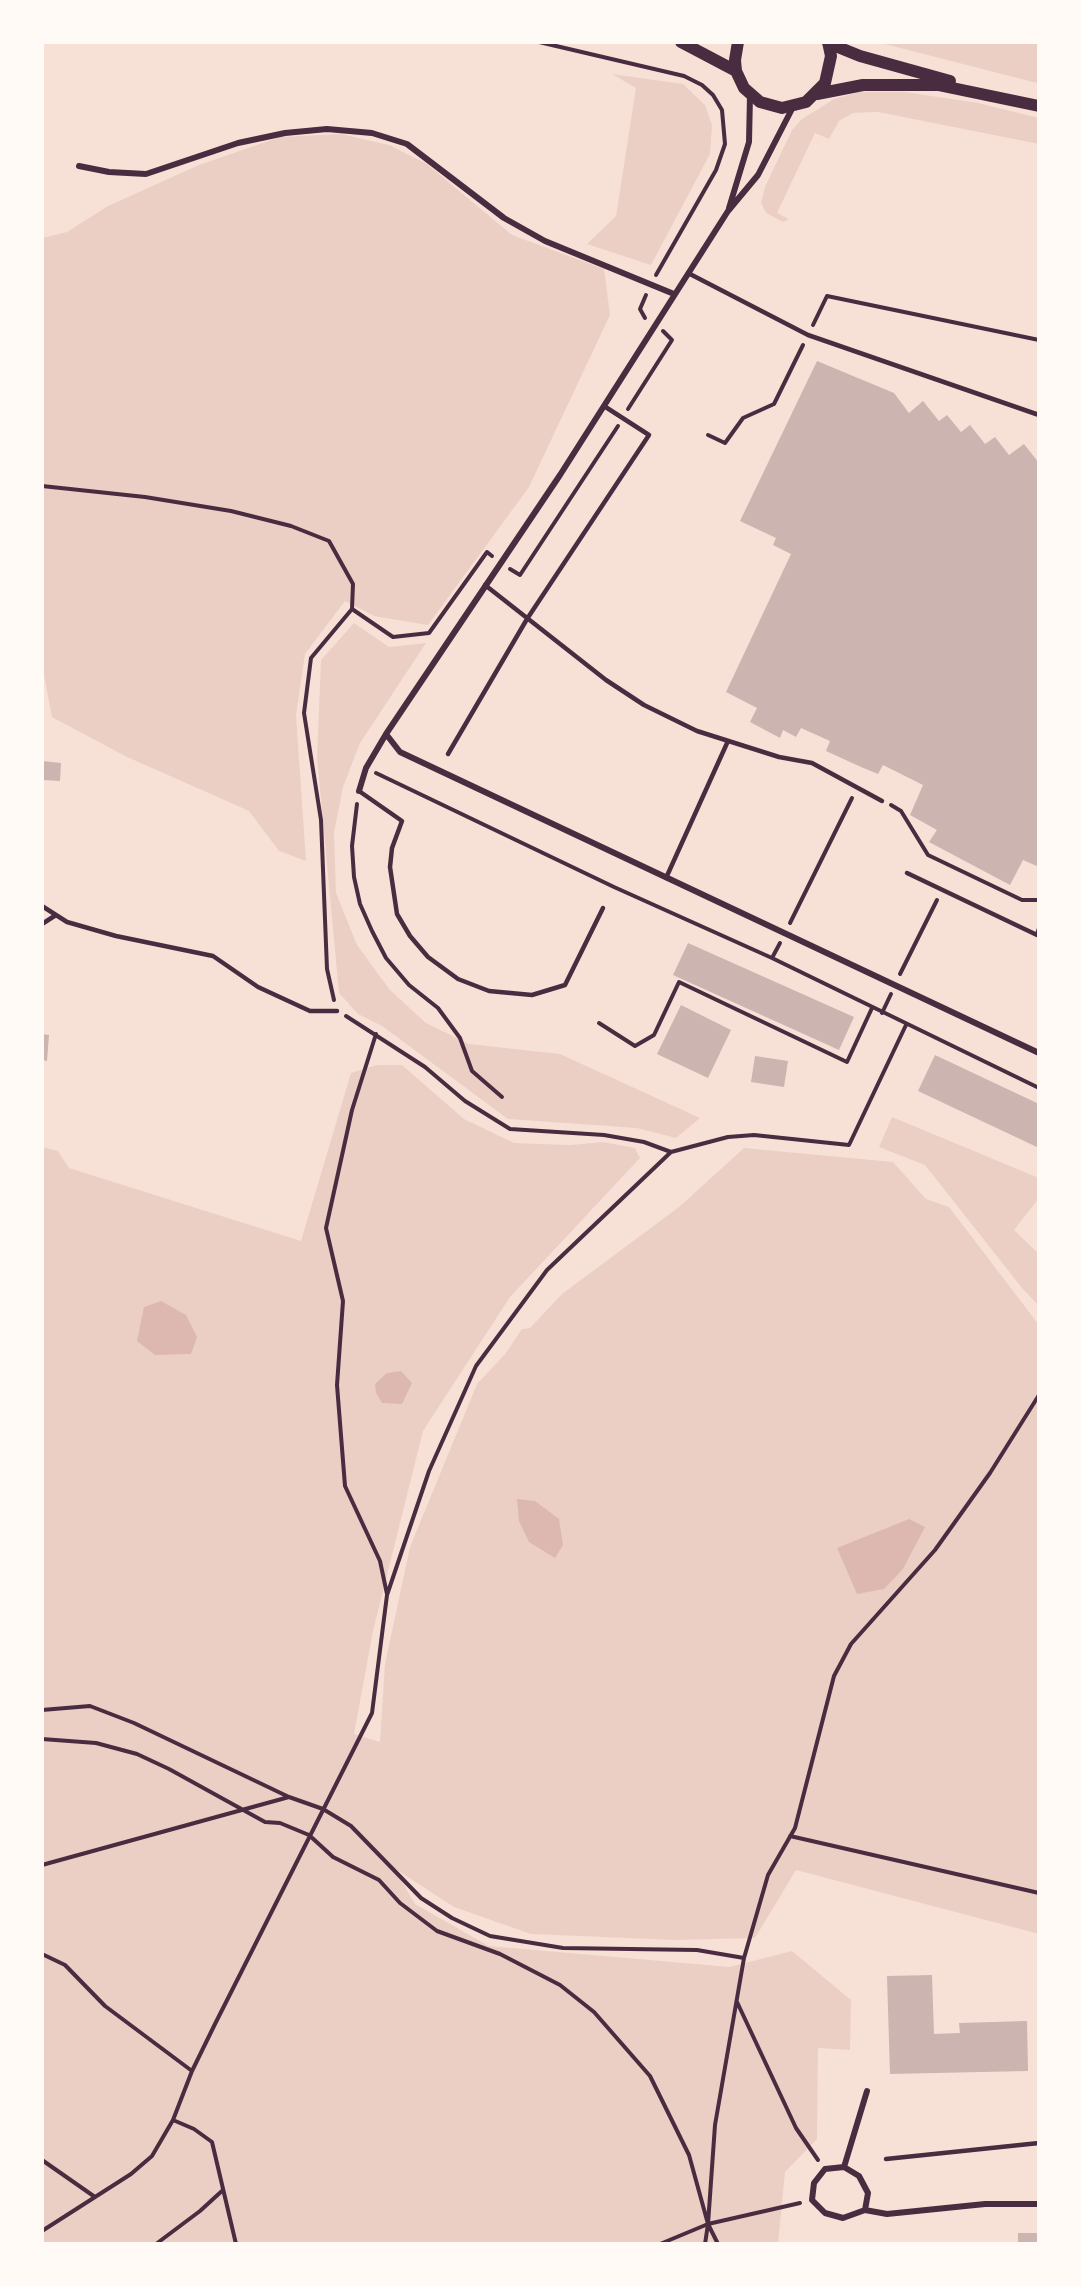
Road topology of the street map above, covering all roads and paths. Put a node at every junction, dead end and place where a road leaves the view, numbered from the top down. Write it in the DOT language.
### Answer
graph roads {
  1 [pos="540,42"];
  2 [pos="681,42"];
  3 [pos="738,42"];
  4 [pos="828,42"];
  5 [pos="736,71"];
  6 [pos="817,94"];
  7 [pos="750,95"];
  8 [pos="1039,106"];
  9 [pos="793,107"];
  10 [pos="79,165"];
  11 [pos="728,211"];
  12 [pos="688,273"];
  13 [pos="651,284"];
  14 [pos="674,294"];
  15 [pos="604,406"];
  16 [pos="1039,415"];
  17 [pos="42,486"];
  18 [pos="485,585"];
  19 [pos="527,619"];
  20 [pos="386,734"];
  21 [pos="728,741"];
  22 [pos="448,754"];
  23 [pos="366,768"];
  24 [pos="857,787"];
  25 [pos="359,791"];
  26 [pos="882,801"];
  27 [pos="907,873"];
  28 [pos="666,878"];
  29 [pos="942,890"];
  30 [pos="1039,900"];
  31 [pos="42,906"];
  32 [pos="603,908"];
  33 [pos="56,915"];
  34 [pos="42,924"];
  35 [pos="1039,929"];
  36 [pos="785,934"];
  37 [pos="772,958"];
  38 [pos="895,986"];
  39 [pos="872,1008"];
  40 [pos="337,1011"];
  41 [pos="882,1013"];
  42 [pos="598,1023"];
  43 [pos="906,1025"];
  44 [pos="376,1034"];
  45 [pos="1039,1053"];
  46 [pos="1039,1088"];
  47 [pos="502,1097"];
  48 [pos="671,1152"];
  49 [pos="1039,1395"];
  50 [pos="387,1595"];
  51 [pos="42,1710"];
  52 [pos="42,1739"];
  53 [pos="289,1797"];
  54 [pos="322,1809"];
  55 [pos="244,1810"];
  56 [pos="309,1835"];
  57 [pos="790,1836"];
  58 [pos="42,1865"];
  59 [pos="1039,1893"];
  60 [pos="42,1954"];
  61 [pos="744,1958"];
  62 [pos="737,2001"];
  63 [pos="192,2071"];
  64 [pos="867,2091"];
  65 [pos="173,2120"];
  66 [pos="1039,2144"];
  67 [pos="886,2159"];
  68 [pos="42,2160"];
  69 [pos="844,2167"];
  70 [pos="825,2169"];
  71 [pos="223,2190"];
  72 [pos="95,2197"];
  73 [pos="812,2200"];
  74 [pos="1039,2204"];
  75 [pos="865,2210"];
  76 [pos="708,2224"];
  77 [pos="42,2230"];
  78 [pos="156,2244"];
  79 [pos="236,2244"];
  80 [pos="660,2244"];
  81 [pos="705,2244"];
  82 [pos="718,2244"];
  1 -- 13 [label="path"];
  2 -- 5 [label="main road"];
  3 -- 5 [label="main road"];
  4 -- 6 [label="main road"];
  4 -- 8 [label="main road"];
  5 -- 7 [label="main road"];
  6 -- 8 [label="main road"];
  6 -- 9 [label="main road"];
  7 -- 9 [label="main road"];
  7 -- 11 [label="street"];
  9 -- 11 [label="street"];
  10 -- 13 [label="street"];
  11 -- 12 [label="street"];
  12 -- 14 [label="street"];
  12 -- 16 [label="lane"];
  13 -- 14 [label="street"];
  14 -- 15 [label="street"];
  15 -- 18 [label="street"];
  15 -- 19 [label="lane"];
  17 -- 40 [label="path"];
  18 -- 19 [label="lane"];
  18 -- 20 [label="street"];
  19 -- 21 [label="lane"];
  19 -- 22 [label="lane"];
  20 -- 23 [label="street"];
  20 -- 28 [label="street"];
  21 -- 24 [label="lane"];
  21 -- 28 [label="lane"];
  23 -- 25 [label="street"];
  23 -- 37 [label="path"];
  24 -- 26 [label="lane"];
  24 -- 36 [label="path"];
  25 -- 32 [label="lane"];
  25 -- 47 [label="path"];
  26 -- 30 [label="path"];
  27 -- 29 [label="lane"];
  28 -- 36 [label="street"];
  29 -- 35 [label="lane"];
  29 -- 38 [label="path"];
  31 -- 33 [label="lane"];
  33 -- 34 [label="lane"];
  33 -- 40 [label="lane"];
  36 -- 37 [label="path"];
  36 -- 38 [label="street"];
  37 -- 39 [label="path"];
  38 -- 41 [label="path"];
  38 -- 45 [label="street"];
  39 -- 41 [label="path"];
  39 -- 42 [label="path"];
  40 -- 44 [label="path"];
  41 -- 43 [label="path"];
  43 -- 46 [label="path"];
  43 -- 48 [label="path"];
  44 -- 48 [label="path"];
  44 -- 50 [label="path"];
  48 -- 50 [label="path"];
  49 -- 57 [label="path"];
  50 -- 54 [label="path"];
  51 -- 53 [label="path"];
  52 -- 55 [label="path"];
  53 -- 54 [label="path"];
  53 -- 55 [label="path"];
  54 -- 56 [label="path"];
  54 -- 61 [label="path"];
  55 -- 56 [label="path"];
  55 -- 58 [label="path"];
  56 -- 63 [label="path"];
  56 -- 76 [label="path"];
  57 -- 59 [label="path"];
  57 -- 61 [label="path"];
  60 -- 63 [label="path"];
  61 -- 62 [label="path"];
  62 -- 70 [label="path"];
  62 -- 76 [label="path"];
  63 -- 65 [label="path"];
  64 -- 69 [label="street"];
  65 -- 71 [label="path"];
  65 -- 72 [label="path"];
  66 -- 67 [label="lane"];
  68 -- 72 [label="path"];
  69 -- 70 [label="street"];
  69 -- 75 [label="street"];
  70 -- 73 [label="street"];
  71 -- 78 [label="path"];
  71 -- 79 [label="path"];
  72 -- 77 [label="path"];
  73 -- 75 [label="street"];
  73 -- 76 [label="path"];
  74 -- 75 [label="street"];
  76 -- 80 [label="path"];
  76 -- 81 [label="path"];
  76 -- 82 [label="path"];
}
